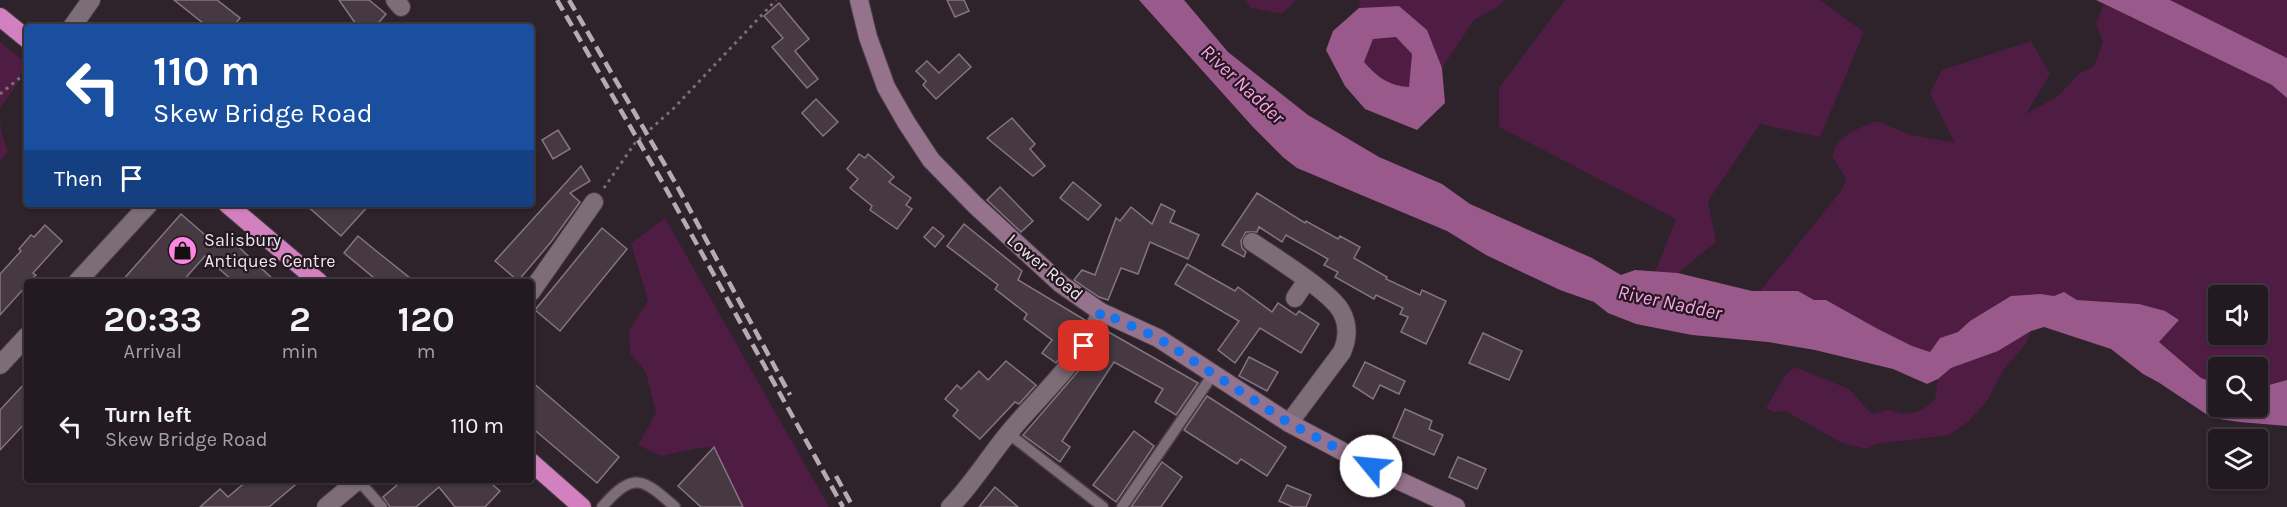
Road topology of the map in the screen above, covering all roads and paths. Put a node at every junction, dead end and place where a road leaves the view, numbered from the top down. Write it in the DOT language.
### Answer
graph roads {
  1 [pos="92,0"];
  2 [pos="776,0"];
  3 [pos="859,0"];
  4 [pos="0,17"];
  5 [pos="74,24"];
  6 [pos="24,37"];
  7 [pos="24,74"];
  8 [pos="0,94"];
  9 [pos="594,202"];
  10 [pos="146,207"];
  11 [pos="231,207"];
  12 [pos="1252,242"];
  13 [pos="80,279"];
  14 [pos="315,279"];
  15 [pos="1307,280"];
  16 [pos="534,288"];
  17 [pos="1295,298"];
  18 [pos="1101,312"];
  19 [pos="24,339"];
  20 [pos="0,365"];
  21 [pos="1214,373"];
  22 [pos="1289,423"];
  23 [pos="1008,434"];
  24 [pos="534,465"];
  25 [pos="354,483"];
  26 [pos="361,483"];
  27 [pos="954,506"];
  28 [pos="326,507"];
  29 [pos="382,507"];
  30 [pos="582,507"];
  31 [pos="602,507"];
  32 [pos="675,507"];
  33 [pos="1103,507"];
  34 [pos="1122,507"];
  35 [pos="1456,507"];
  1 -- 5 [label="street"];
  2 -- 9 [label="path"];
  3 -- 18 [label="street, Lower Road"];
  4 -- 6 [label="highway"];
  7 -- 8 [label="path"];
  9 -- 16 [label="street"];
  10 -- 13 [label="street"];
  11 -- 14 [label="highway"];
  12 -- 15 [label="street"];
  15 -- 17 [label="street"];
  15 -- 22 [label="street"];
  18 -- 21 [label="street, Lower Road"];
  18 -- 23 [label="street"];
  19 -- 20 [label="street"];
  21 -- 22 [label="street, Lower Road"];
  21 -- 34 [label="lane"];
  22 -- 35 [label="street, Lower Road"];
  23 -- 27 [label="street"];
  23 -- 33 [label="lane"];
  24 -- 30 [label="highway"];
  25 -- 28 [label="street"];
  26 -- 29 [label="lane"];
  31 -- 32 [label="lane"];
}
